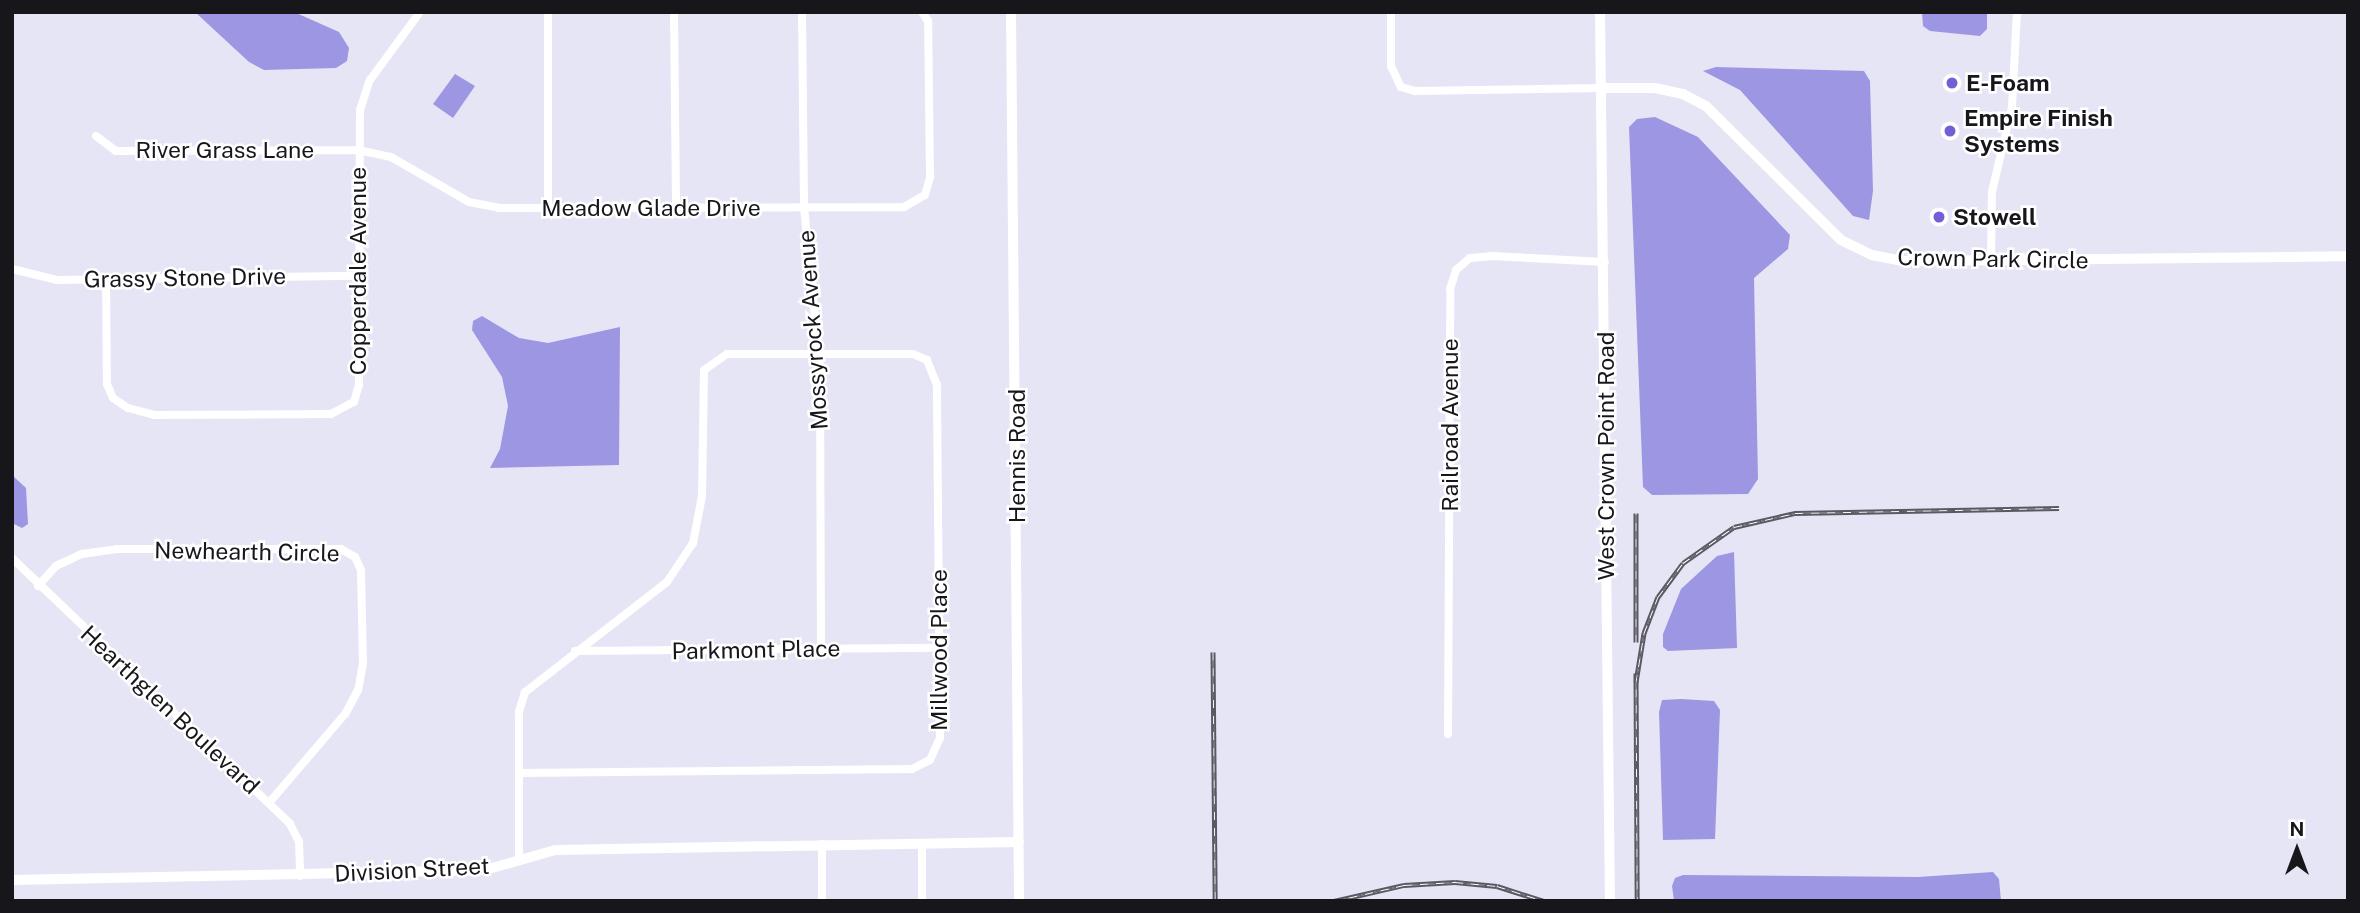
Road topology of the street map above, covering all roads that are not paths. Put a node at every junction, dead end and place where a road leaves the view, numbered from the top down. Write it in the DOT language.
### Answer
graph roads {
  1 [pos="420,12"];
  2 [pos="548,12"];
  3 [pos="674,12"];
  4 [pos="803,12"];
  5 [pos="922,12"];
  6 [pos="1011,12"];
  7 [pos="1391,12"];
  8 [pos="1600,12"];
  9 [pos="2017,12"];
  10 [pos="1601,88"];
  11 [pos="96,136"];
  12 [pos="358,150"];
  13 [pos="676,207"];
  14 [pos="804,207"];
  15 [pos="548,208"];
  16 [pos="2348,256"];
  17 [pos="1991,261"];
  18 [pos="1605,262"];
  19 [pos="12,269"];
  20 [pos="358,276"];
  21 [pos="106,279"];
  22 [pos="819,353"];
  23 [pos="12,558"];
  24 [pos="38,586"];
  25 [pos="821,648"];
  26 [pos="939,648"];
  27 [pos="574,651"];
  28 [pos="1448,734"];
  29 [pos="519,773"];
  30 [pos="269,803"];
  31 [pos="1019,842"];
  32 [pos="922,843"];
  33 [pos="822,844"];
  34 [pos="519,860"];
  35 [pos="300,876"];
  36 [pos="12,880"];
  37 [pos="822,901"];
  38 [pos="922,901"];
  39 [pos="1019,901"];
  40 [pos="1610,901"];
  1 -- 12 [label="street"];
  2 -- 15 [label="street"];
  3 -- 13 [label="street"];
  4 -- 14 [label="street, Mossyrock Avenue"];
  5 -- 14 [label="street, Meadow Glade Drive"];
  6 -- 31 [label="street, Hennis Road"];
  7 -- 10 [label="street, Crown Park Circle"];
  8 -- 10 [label="street, West Crown Point Road"];
  9 -- 17 [label="street"];
  10 -- 17 [label="street, Crown Park Circle"];
  10 -- 18 [label="street, West Crown Point Road"];
  11 -- 12 [label="street, River Grass Lane"];
  12 -- 15 [label="street, Meadow Glade Drive"];
  12 -- 20 [label="street, Copperdale Avenue"];
  13 -- 14 [label="street, Meadow Glade Drive"];
  13 -- 15 [label="street, Meadow Glade Drive"];
  14 -- 22 [label="street, Mossyrock Avenue"];
  16 -- 17 [label="street, Crown Park Circle"];
  18 -- 28 [label="street, Railroad Avenue"];
  18 -- 40 [label="street, West Crown Point Road"];
  19 -- 21 [label="street, Grassy Stone Drive"];
  20 -- 21 [label="street, Grassy Stone Drive"];
  20 -- 21 [label="street, Copperdale Avenue"];
  22 -- 25 [label="street, Mossyrock Avenue"];
  22 -- 26 [label="street, Millwood Place"];
  22 -- 27 [label="street, Millwood Place"];
  23 -- 24 [label="street, Hearthglen Boulevard"];
  24 -- 30 [label="street, Hearthglen Boulevard"];
  24 -- 30 [label="street, Newhearth Circle"];
  25 -- 26 [label="street, Parkmont Place"];
  25 -- 27 [label="street, Parkmont Place"];
  26 -- 29 [label="street, Millwood Place"];
  27 -- 29 [label="street"];
  29 -- 34 [label="street"];
  30 -- 35 [label="street, Hearthglen Boulevard"];
  31 -- 32 [label="street, Division Street"];
  31 -- 39 [label="street, Hennis Road"];
  32 -- 33 [label="street, Division Street"];
  32 -- 38 [label="street"];
  33 -- 34 [label="street, Division Street"];
  33 -- 37 [label="street"];
  34 -- 35 [label="street, Division Street"];
  35 -- 36 [label="street, Division Street"];
}
